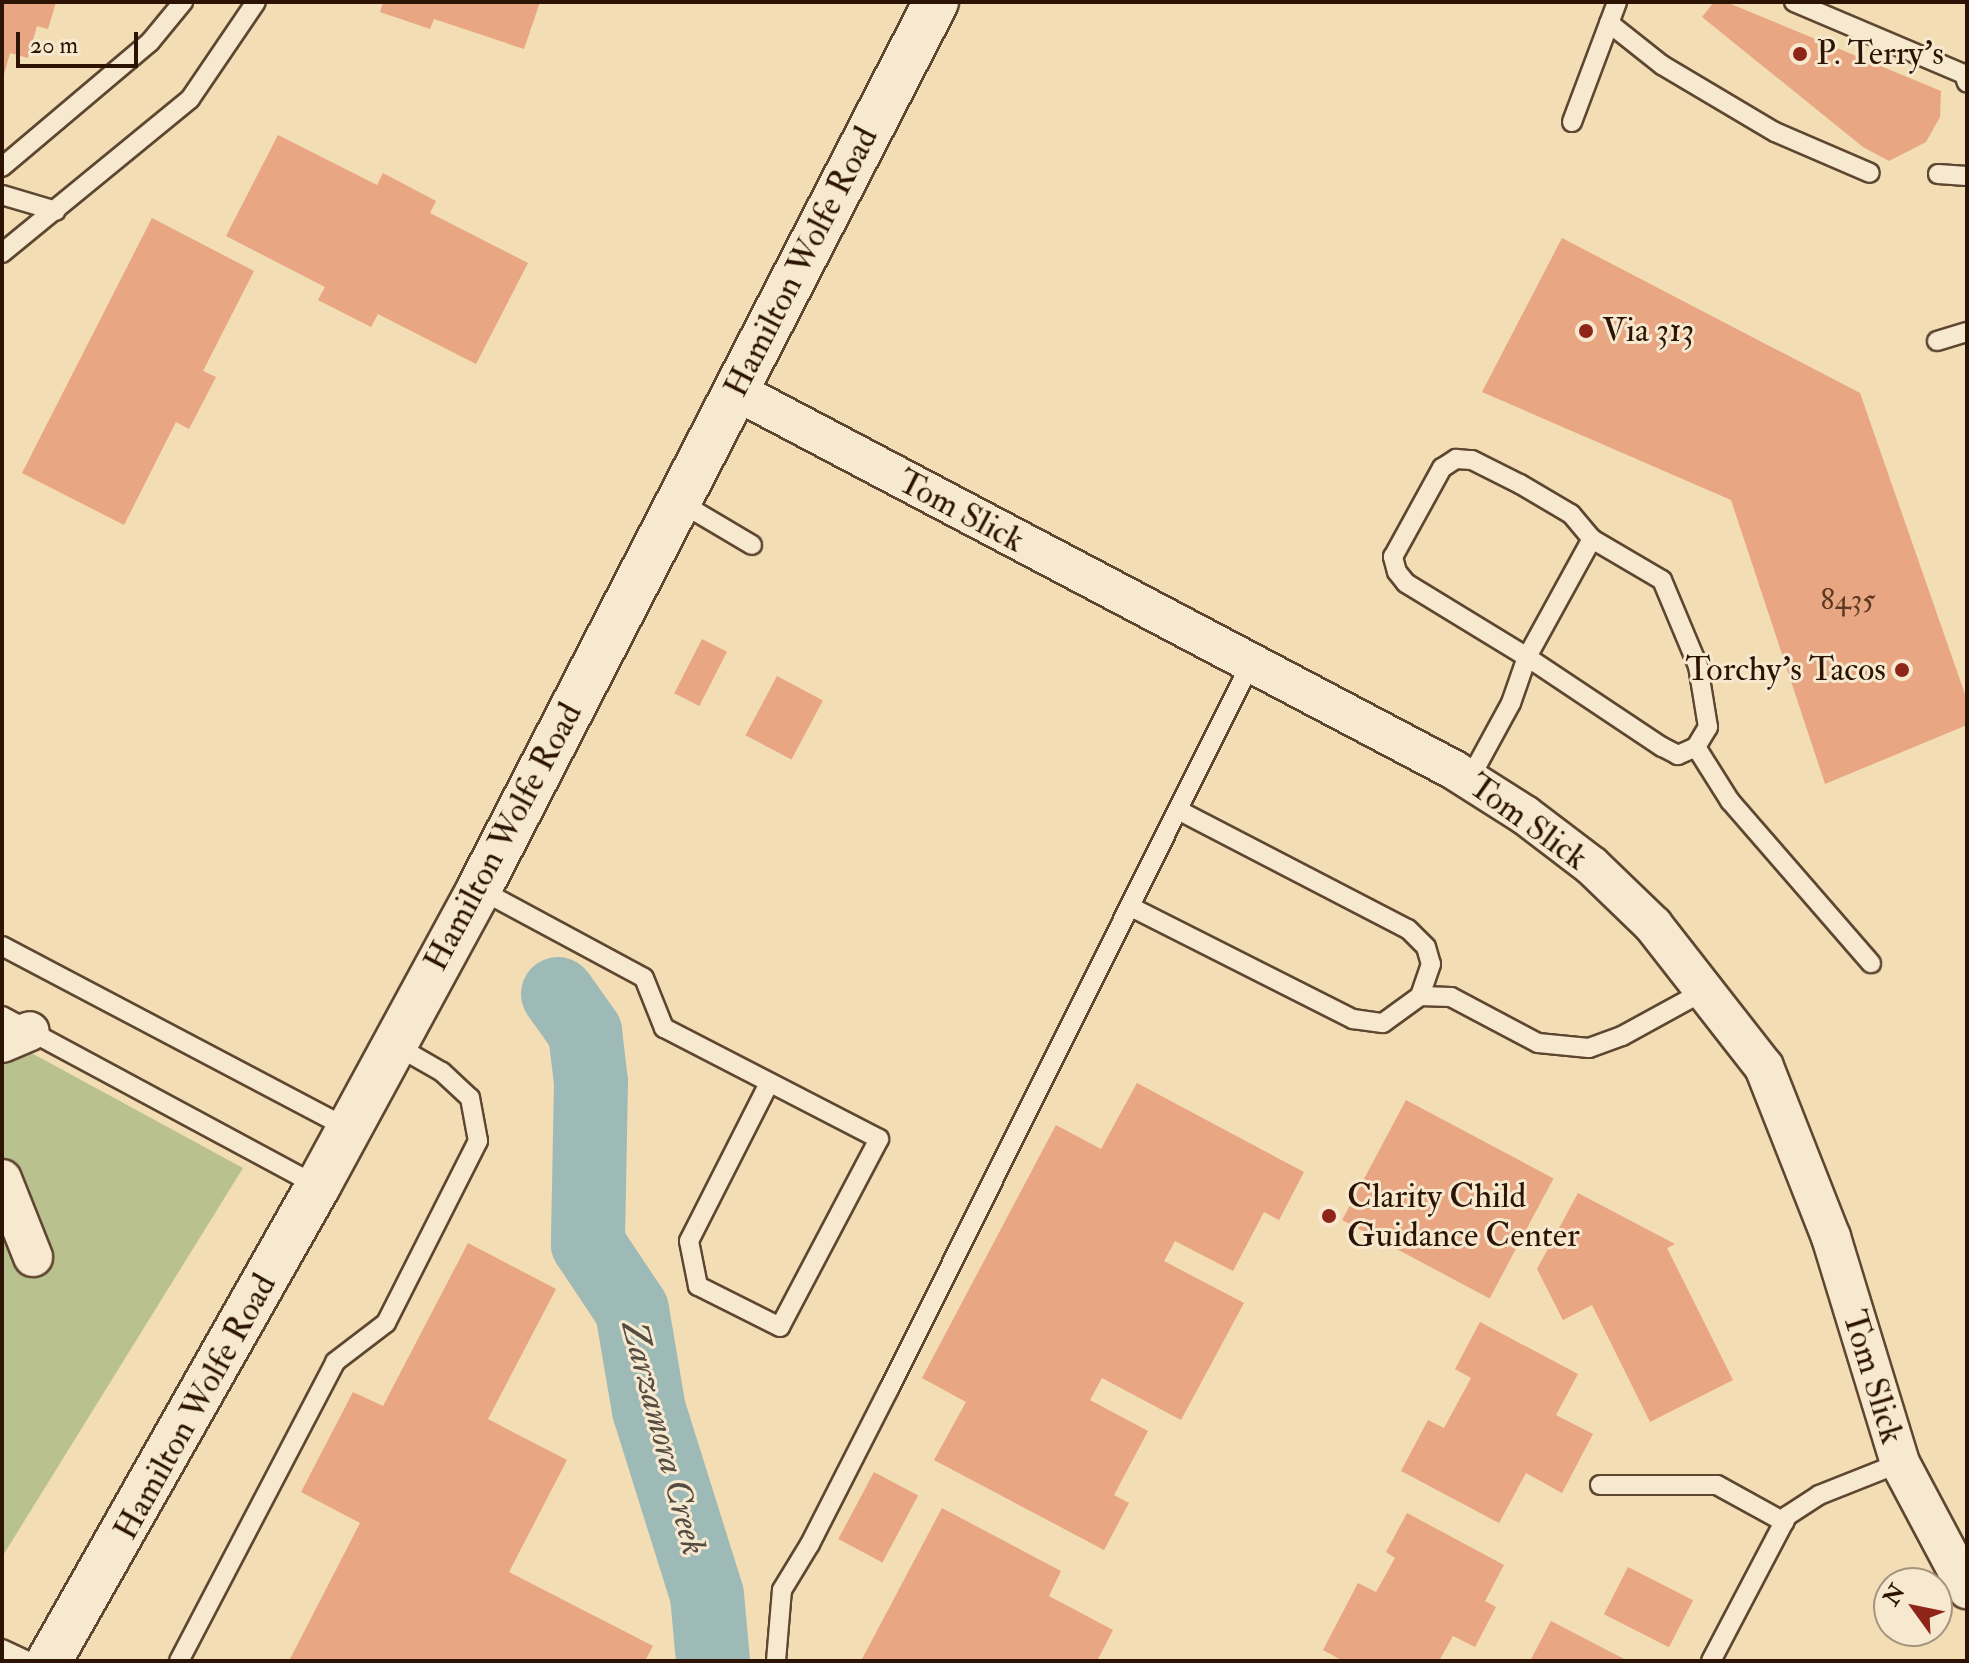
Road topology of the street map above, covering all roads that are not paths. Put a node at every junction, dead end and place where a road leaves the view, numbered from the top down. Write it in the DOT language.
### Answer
graph roads {
  1 [pos="183,2"];
  2 [pos="256,2"];
  3 [pos="936,2"];
  4 [pos="1617,2"];
  5 [pos="1794,2"];
  6 [pos="1609,23"];
  7 [pos="1967,83"];
  8 [pos="1572,122"];
  9 [pos="2,167"];
  10 [pos="1870,173"];
  11 [pos="1938,174"];
  12 [pos="1967,176"];
  13 [pos="2,195"];
  14 [pos="56,211"];
  15 [pos="2,253"];
  16 [pos="1967,332"];
  17 [pos="1937,341"];
  18 [pos="734,390"];
  19 [pos="677,500"];
  20 [pos="1592,539"];
  21 [pos="752,545"];
  22 [pos="1527,657"];
  23 [pos="1250,665"];
  24 [pos="1696,747"];
  25 [pos="1469,780"];
  26 [pos="1178,810"];
  27 [pos="479,889"];
  28 [pos="1131,907"];
  29 [pos="2,946"];
  30 [pos="1871,963"];
  31 [pos="1706,990"];
  32 [pos="1420,996"];
  33 [pos="11,1030"];
  34 [pos="394,1044"];
  35 [pos="769,1083"];
  36 [pos="349,1129"];
  37 [pos="2,1179"];
  38 [pos="318,1186"];
  39 [pos="33,1257"];
  40 [pos="1900,1463"];
  41 [pos="1600,1485"];
  42 [pos="1784,1522"];
  43 [pos="1967,1589"];
  44 [pos="2,1649"];
  45 [pos="28,1661"];
  46 [pos="49,1661"];
  47 [pos="179,1661"];
  48 [pos="776,1661"];
  49 [pos="1711,1661"];
  1 -- 9 [label="lane"];
  2 -- 14 [label="lane"];
  3 -- 18 [label="street, Hamilton Wolfe Road"];
  4 -- 6 [label="lane"];
  5 -- 7 [label="lane"];
  6 -- 8 [label="lane"];
  6 -- 10 [label="lane"];
  11 -- 12 [label="lane"];
  13 -- 14 [label="lane"];
  14 -- 15 [label="lane"];
  16 -- 17 [label="lane"];
  18 -- 19 [label="street, Hamilton Wolfe Road"];
  18 -- 23 [label="street, Tom Slick"];
  19 -- 21 [label="lane"];
  19 -- 27 [label="street, Hamilton Wolfe Road"];
  20 -- 22 [label="lane"];
  20 -- 22 [label="lane"];
  20 -- 24 [label="lane"];
  22 -- 24 [label="lane"];
  22 -- 25 [label="lane"];
  23 -- 25 [label="street, Tom Slick"];
  23 -- 26 [label="lane"];
  24 -- 30 [label="lane"];
  25 -- 31 [label="street, Tom Slick"];
  26 -- 28 [label="lane"];
  26 -- 32 [label="lane"];
  27 -- 34 [label="street, Hamilton Wolfe Road"];
  27 -- 35 [label="lane"];
  28 -- 32 [label="lane"];
  28 -- 48 [label="lane"];
  29 -- 36 [label="lane"];
  31 -- 32 [label="lane"];
  31 -- 40 [label="street, Tom Slick"];
  33 -- 38 [label="lane"];
  34 -- 36 [label="street, Hamilton Wolfe Road"];
  34 -- 47 [label="lane"];
  35 -- 35 [label="lane"];
  36 -- 38 [label="street, Hamilton Wolfe Road"];
  37 -- 39 [label="street"];
  38 -- 46 [label="street, Hamilton Wolfe Road"];
  40 -- 42 [label="lane"];
  40 -- 43 [label="street, Tom Slick"];
  41 -- 42 [label="lane"];
  42 -- 49 [label="lane"];
  44 -- 45 [label="lane"];
}
